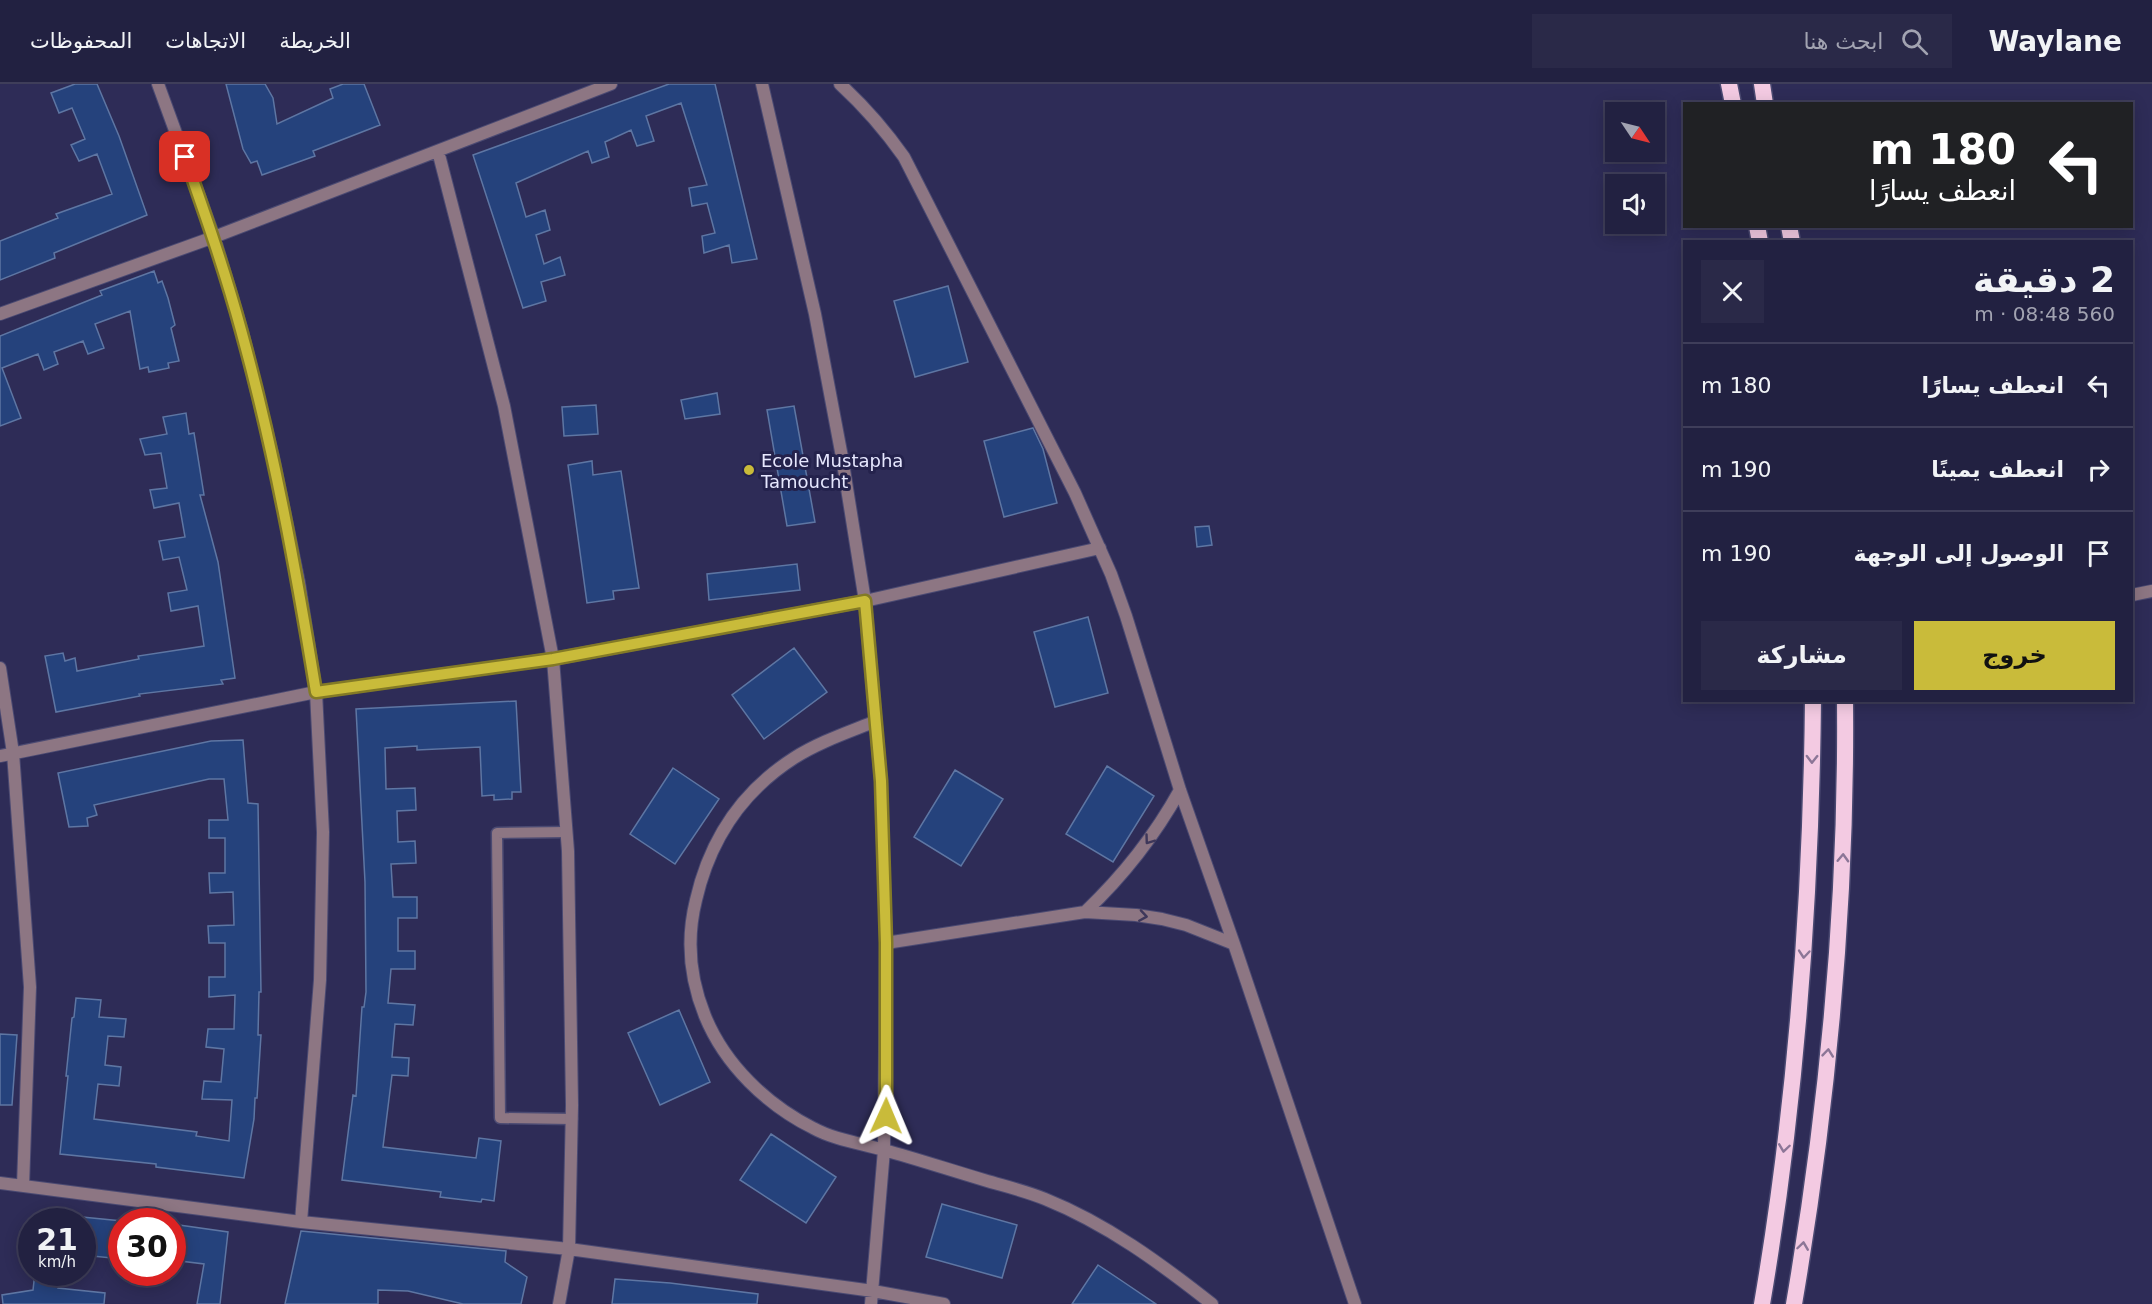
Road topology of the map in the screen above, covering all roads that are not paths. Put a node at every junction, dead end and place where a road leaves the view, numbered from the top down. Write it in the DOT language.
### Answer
graph roads {
  1 [pos="158,84"];
  2 [pos="611,84"];
  3 [pos="762,84"];
  4 [pos="840,84"];
  5 [pos="1729,84"];
  6 [pos="1762,84"];
  7 [pos="1733,102"];
  8 [pos="1765,102"];
  9 [pos="438,151"];
  10 [pos="214,237"];
  11 [pos="0,314"];
  12 [pos="1100,548"];
  13 [pos="2152,591"];
  14 [pos="2133,595"];
  15 [pos="865,601"];
  16 [pos="553,659"];
  17 [pos="0,668"];
  18 [pos="316,692"];
  19 [pos="1813,702"];
  20 [pos="1845,702"];
  21 [pos="876,721"];
  22 [pos="13,753"];
  23 [pos="0,756"];
  24 [pos="1180,790"];
  25 [pos="566,832"];
  26 [pos="1085,912"];
  27 [pos="886,943"];
  28 [pos="1234,944"];
  29 [pos="572,1119"];
  30 [pos="884,1150"];
  31 [pos="0,1183"];
  32 [pos="23,1186"];
  33 [pos="301,1222"];
  34 [pos="569,1249"];
  35 [pos="873,1291"];
  36 [pos="559,1304"];
  37 [pos="871,1304"];
  38 [pos="945,1304"];
  39 [pos="1212,1304"];
  40 [pos="1355,1304"];
  41 [pos="1761,1304"];
  42 [pos="1794,1304"];
  1 -- 10 [label="street"];
  2 -- 9 [label="street"];
  3 -- 15 [label="street"];
  4 -- 12 [label="street"];
  5 -- 7 [label="highway"];
  6 -- 8 [label="highway"];
  9 -- 10 [label="street"];
  9 -- 16 [label="street"];
  10 -- 11 [label="street"];
  10 -- 18 [label="street"];
  12 -- 15 [label="street"];
  12 -- 24 [label="street"];
  13 -- 14 [label="street"];
  15 -- 16 [label="street"];
  15 -- 21 [label="street"];
  16 -- 18 [label="street"];
  16 -- 25 [label="street"];
  17 -- 22 [label="street"];
  18 -- 22 [label="street"];
  18 -- 33 [label="street"];
  19 -- 41 [label="highway, one-way"];
  42 -- 20 [label="highway, one-way"];
  21 -- 27 [label="street"];
  21 -- 30 [label="street"];
  22 -- 23 [label="street"];
  22 -- 32 [label="street"];
  24 -- 26 [label="street, one-way"];
  24 -- 28 [label="street"];
  25 -- 29 [label="street"];
  25 -- 29 [label="lane"];
  26 -- 27 [label="street"];
  26 -- 28 [label="street, one-way"];
  27 -- 30 [label="street"];
  28 -- 40 [label="street"];
  29 -- 34 [label="street"];
  30 -- 35 [label="street"];
  30 -- 39 [label="street"];
  31 -- 32 [label="street"];
  32 -- 33 [label="street"];
  33 -- 34 [label="street"];
  34 -- 35 [label="street"];
  34 -- 36 [label="street"];
  35 -- 37 [label="street"];
  35 -- 38 [label="street"];
}
